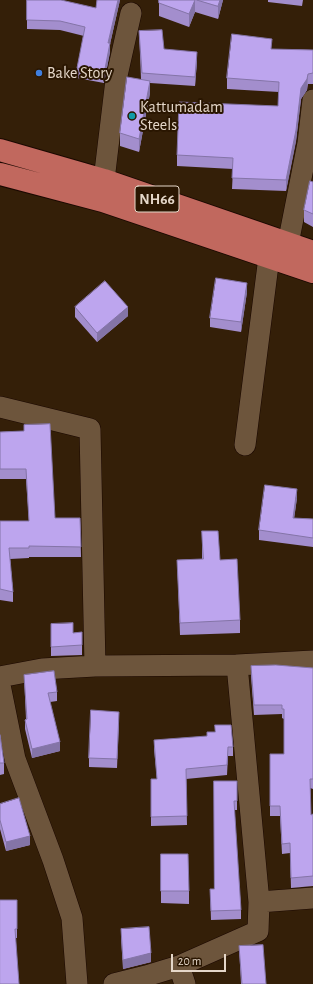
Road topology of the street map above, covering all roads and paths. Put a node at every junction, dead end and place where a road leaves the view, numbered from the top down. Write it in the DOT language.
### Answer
graph roads {
  1 [pos="131,13"];
  2 [pos="313,100"];
  3 [pos="0,150"];
  4 [pos="0,174"];
  5 [pos="104,180"];
  6 [pos="288,244"];
  7 [pos="313,252"];
  8 [pos="269,257"];
  9 [pos="313,272"];
  10 [pos="0,407"];
  11 [pos="245,445"];
  12 [pos="313,661"];
  13 [pos="237,665"];
  14 [pos="95,666"];
  15 [pos="0,677"];
  16 [pos="0,685"];
  17 [pos="313,898"];
  18 [pos="259,902"];
  19 [pos="182,975"];
  20 [pos="77,984"];
  21 [pos="114,984"];
  1 -- 5 [label="street"];
  2 -- 6 [label="street"];
  3 -- 5 [label="highway, NH66"];
  4 -- 8 [label="highway, NH66"];
  5 -- 6 [label="highway, NH66"];
  6 -- 7 [label="highway, NH66"];
  8 -- 9 [label="highway, NH66"];
  8 -- 11 [label="street"];
  10 -- 14 [label="street"];
  12 -- 13 [label="street"];
  13 -- 14 [label="street"];
  13 -- 18 [label="street"];
  14 -- 15 [label="street"];
  16 -- 20 [label="street"];
  17 -- 18 [label="street"];
  18 -- 19 [label="street"];
  19 -- 21 [label="street"];
}
